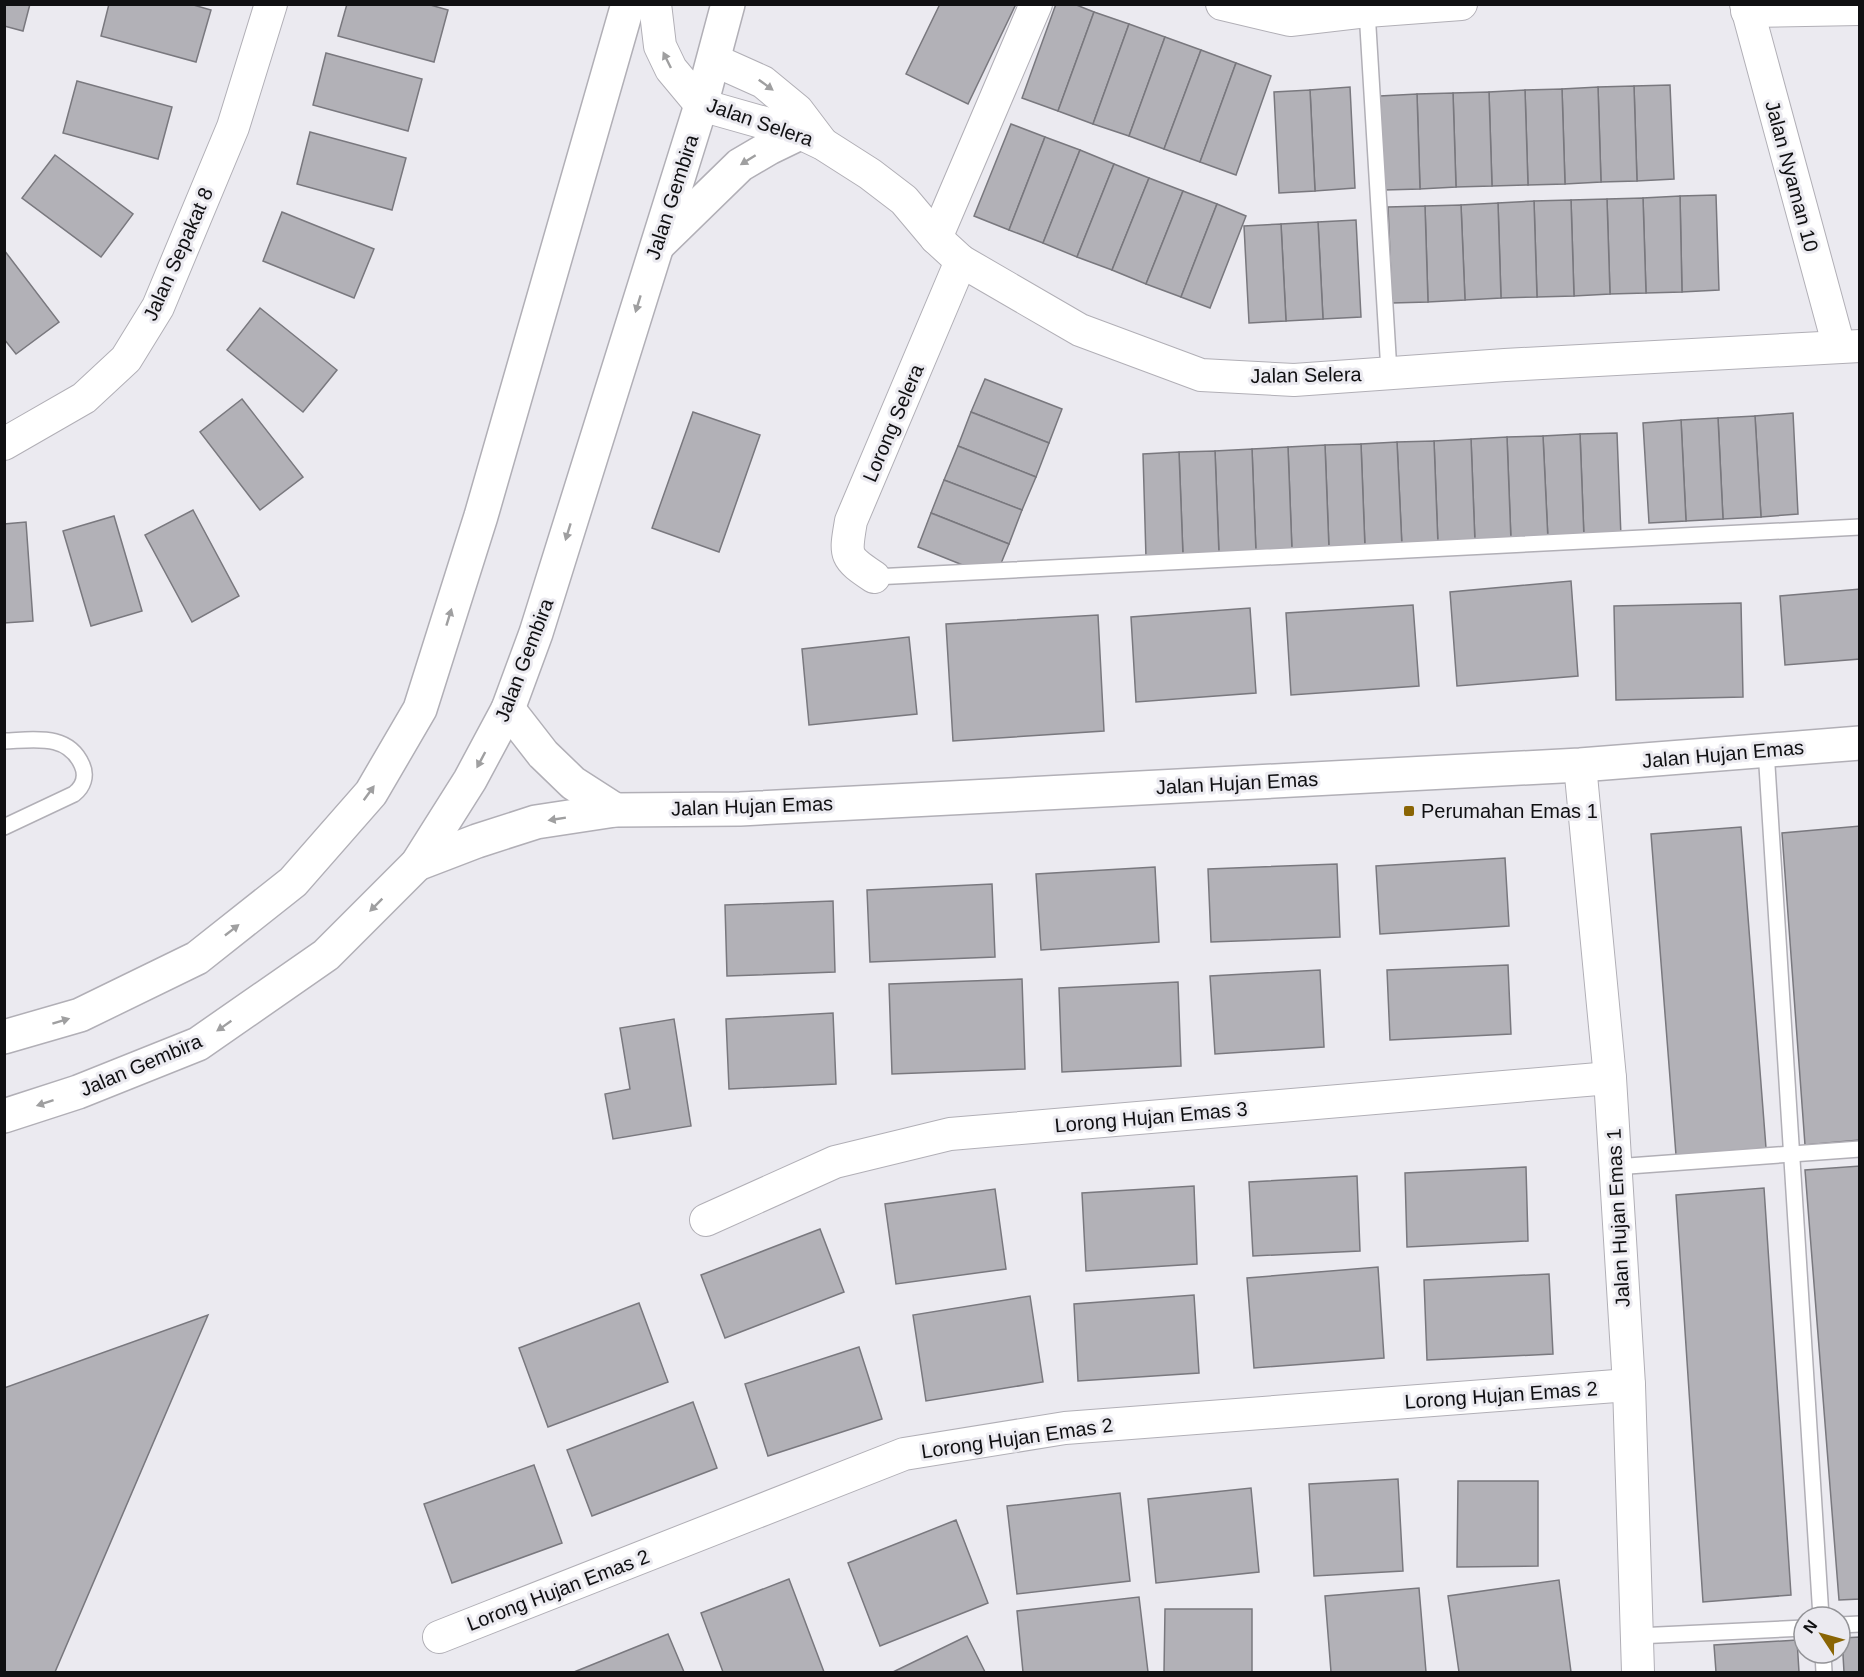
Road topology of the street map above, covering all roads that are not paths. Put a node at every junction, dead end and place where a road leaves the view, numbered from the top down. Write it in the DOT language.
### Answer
graph roads {
  1 [pos="271,4"];
  2 [pos="628,4"];
  3 [pos="655,4"];
  4 [pos="728,4"];
  5 [pos="1036,4"];
  6 [pos="1222,4"];
  7 [pos="1461,4"];
  8 [pos="1746,8"];
  9 [pos="1860,9"];
  10 [pos="1367,11"];
  11 [pos="714,60"];
  12 [pos="701,105"];
  13 [pos="811,139"];
  14 [pos="936,238"];
  15 [pos="656,248"];
  16 [pos="961,261"];
  17 [pos="1849,347"];
  18 [pos="1389,372"];
  19 [pos="4,444"];
  20 [pos="1860,527"];
  21 [pos="874,577"];
  22 [pos="508,708"];
  23 [pos="4,741"];
  24 [pos="1860,743"];
  25 [pos="1766,750"];
  26 [pos="1580,765"];
  27 [pos="615,810"];
  28 [pos="4,827"];
  29 [pos="417,864"];
  30 [pos="4,1037"];
  31 [pos="1610,1077"];
  32 [pos="4,1116"];
  33 [pos="1860,1149"];
  34 [pos="1791,1154"];
  35 [pos="1615,1167"];
  36 [pos="706,1220"];
  37 [pos="1629,1385"];
  38 [pos="1820,1605"];
  39 [pos="1792,1629"];
  40 [pos="1637,1636"];
  41 [pos="438,1637"];
  42 [pos="1638,1672"];
  1 -- 19 [label="street, Jalan Sepakat 8"];
  30 -- 2 [label="main road, one-way"];
  12 -- 3 [label="street, Jalan Selera, one-way"];
  4 -- 11 [label="main road, Jalan Gembira"];
  5 -- 14 [label="street"];
  6 -- 10 [label="street"];
  7 -- 10 [label="street"];
  8 -- 9 [label="street"];
  8 -- 17 [label="street, Jalan Nyaman 10"];
  10 -- 18 [label="lane"];
  11 -- 12 [label="main road, Jalan Gembira"];
  11 -- 13 [label="street, Jalan Selera, one-way"];
  12 -- 13 [label="street, Jalan Selera"];
  12 -- 15 [label="main road, Jalan Gembira"];
  13 -- 14 [label="street, Jalan Selera"];
  13 -- 15 [label="main road, one-way"];
  14 -- 16 [label="street, Jalan Selera"];
  15 -- 22 [label="main road, Jalan Gembira, one-way"];
  16 -- 18 [label="street, Jalan Selera"];
  16 -- 21 [label="street, Lorong Selera"];
  17 -- 18 [label="street, Jalan Selera"];
  20 -- 21 [label="lane"];
  22 -- 27 [label="main road"];
  22 -- 29 [label="main road, Jalan Gembira, one-way"];
  23 -- 28 [label="lane"];
  24 -- 25 [label="main road, Jalan Hujan Emas"];
  25 -- 26 [label="main road, Jalan Hujan Emas"];
  25 -- 34 [label="lane"];
  26 -- 27 [label="main road, Jalan Hujan Emas"];
  26 -- 31 [label="street, Jalan Hujan Emas 1"];
  27 -- 29 [label="main road, Jalan Hujan Emas, one-way"];
  29 -- 32 [label="main road, Jalan Gembira, one-way"];
  31 -- 35 [label="street, Jalan Hujan Emas 1"];
  31 -- 36 [label="street, Lorong Hujan Emas 3"];
  33 -- 34 [label="lane"];
  34 -- 35 [label="lane"];
  34 -- 38 [label="lane"];
  35 -- 37 [label="street, Jalan Hujan Emas 1"];
  37 -- 40 [label="street, Jalan Hujan Emas 1"];
  37 -- 41 [label="street, Lorong Hujan Emas 2"];
  39 -- 40 [label="lane"];
  40 -- 42 [label="street, Jalan Hujan Emas 1"];
}
